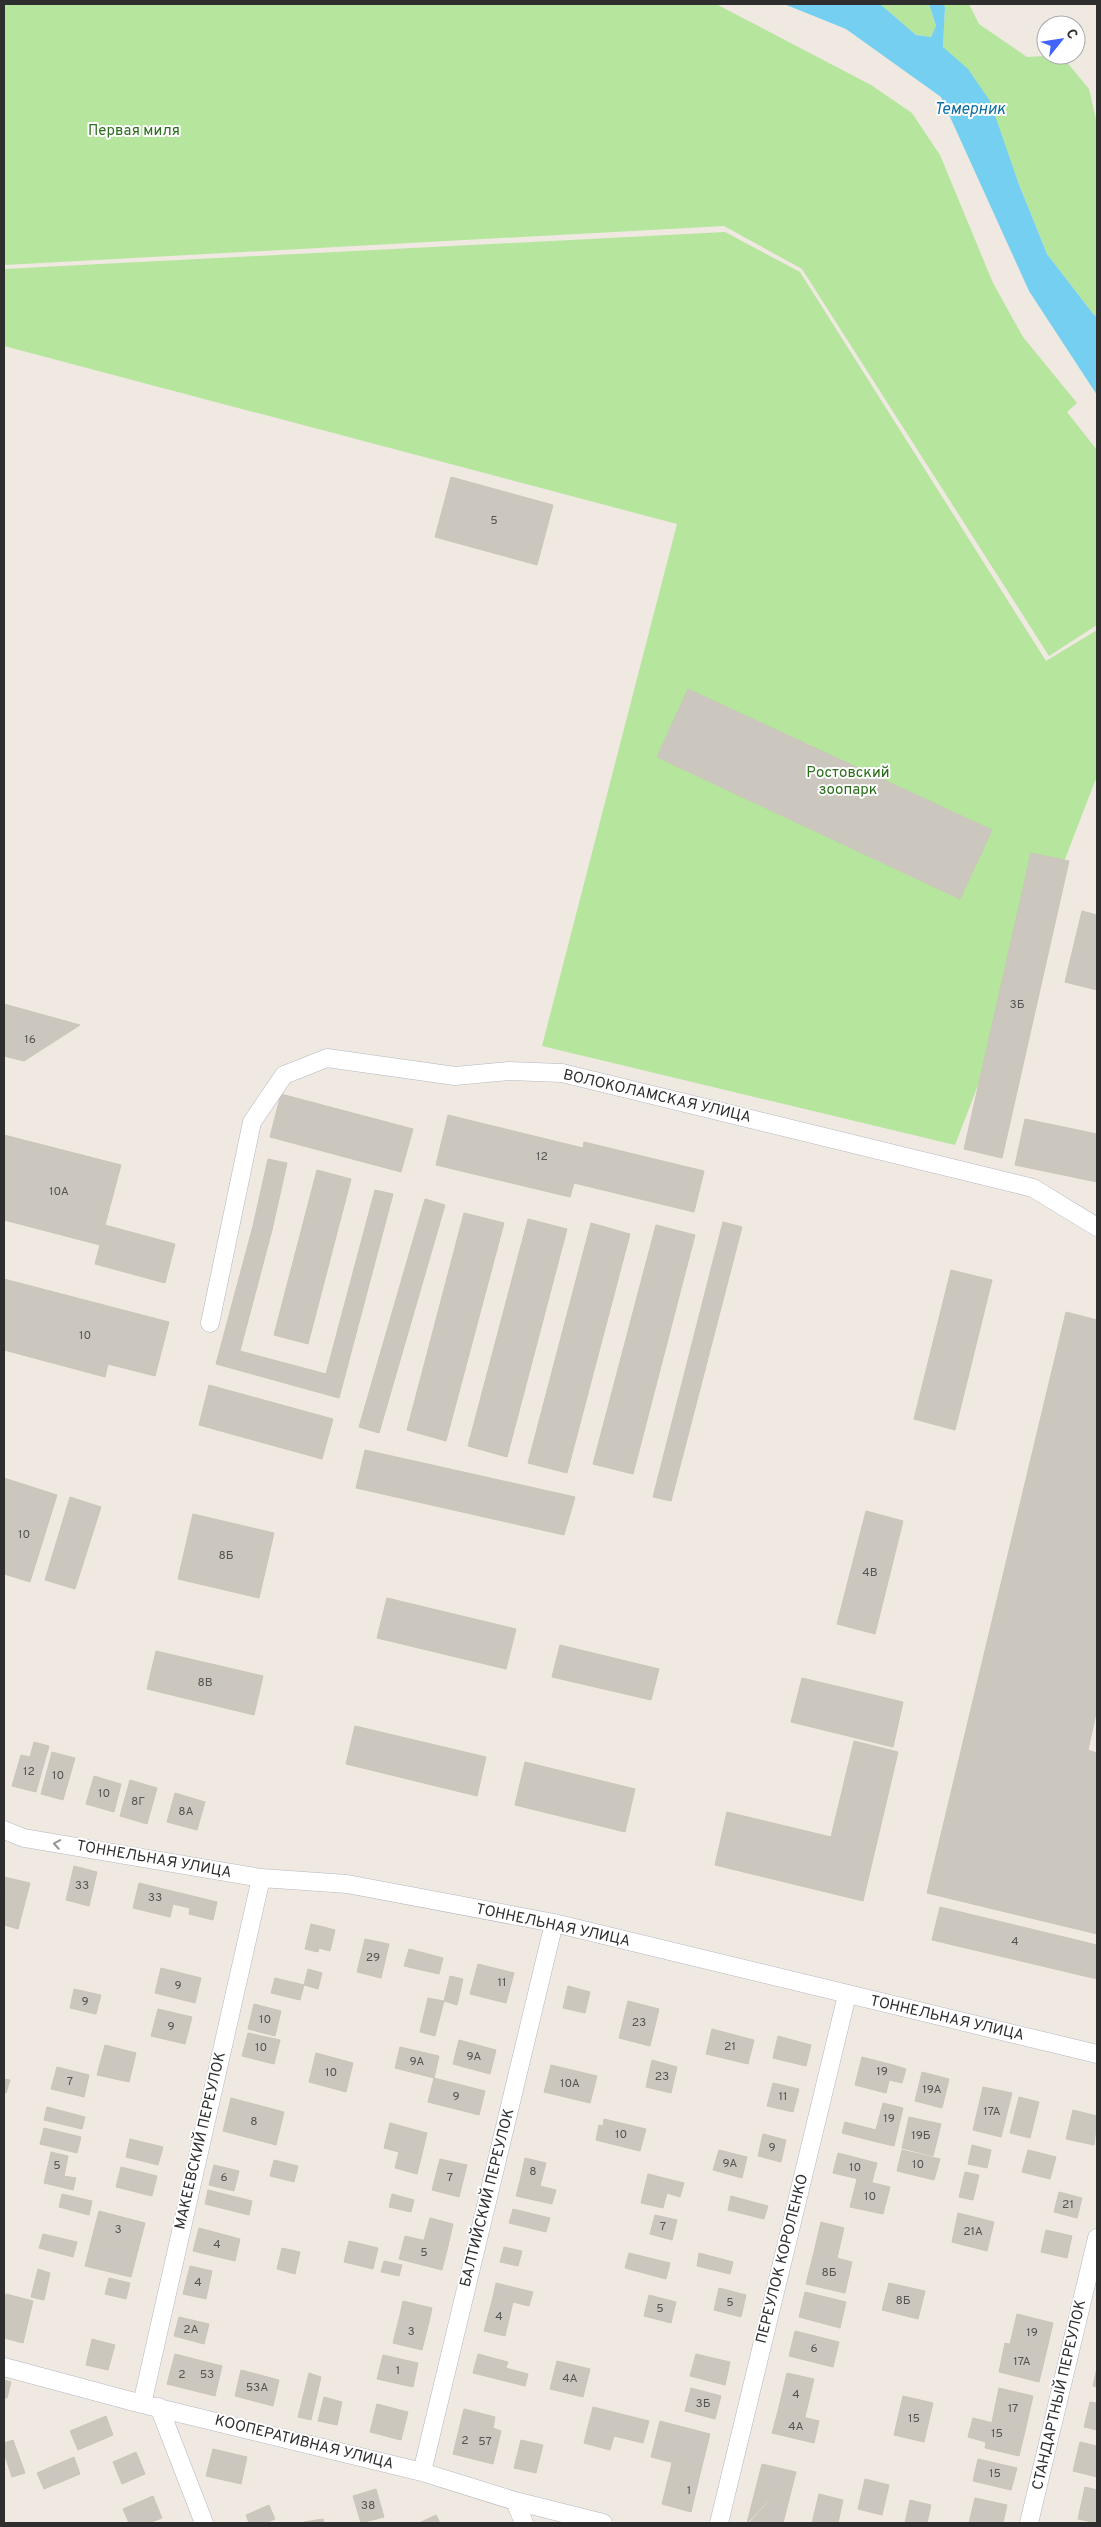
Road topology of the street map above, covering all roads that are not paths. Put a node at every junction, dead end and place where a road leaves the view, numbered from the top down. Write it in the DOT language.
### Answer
graph roads {
  1 [pos="1097,1227"];
  2 [pos="210,1323"];
  3 [pos="4,1830"];
  4 [pos="261,1878"];
  5 [pos="554,1923"];
  6 [pos="847,1995"];
  7 [pos="1097,2054"];
  8 [pos="1097,2238"];
  9 [pos="4,2367"];
  10 [pos="151,2406"];
  11 [pos="422,2472"];
  12 [pos="515,2500"];
  13 [pos="204,2523"];
  14 [pos="524,2523"];
  15 [pos="603,2523"];
  16 [pos="719,2523"];
  17 [pos="1029,2523"];
  1 -- 2 [label="street, ВОЛОКОЛАМСКАЯ УЛИЦА"];
  4 -- 3 [label="street, ТОННЕЛЬНАЯ УЛИЦА, one-way"];
  4 -- 5 [label="street, ТОННЕЛЬНАЯ УЛИЦА"];
  4 -- 10 [label="street, МАКЕЕВСКИЙ ПЕРЕУЛОК"];
  5 -- 6 [label="street, ТОННЕЛЬНАЯ УЛИЦА"];
  5 -- 11 [label="street, БАЛТИЙСКИЙ ПЕРЕУЛОК"];
  6 -- 7 [label="street, ТОННЕЛЬНАЯ УЛИЦА"];
  6 -- 16 [label="street, ПЕРЕУЛОК КОРОЛЕНКО"];
  8 -- 17 [label="street, СТАНДАРТНЫЙ ПЕРЕУЛОК"];
  9 -- 10 [label="street, КООПЕРАТИВНАЯ УЛИЦА"];
  10 -- 11 [label="street, КООПЕРАТИВНАЯ УЛИЦА"];
  10 -- 13 [label="street"];
  11 -- 12 [label="street, КООПЕРАТИВНАЯ УЛИЦА"];
  12 -- 14 [label="street"];
  12 -- 15 [label="street, КООПЕРАТИВНАЯ УЛИЦА"];
}
